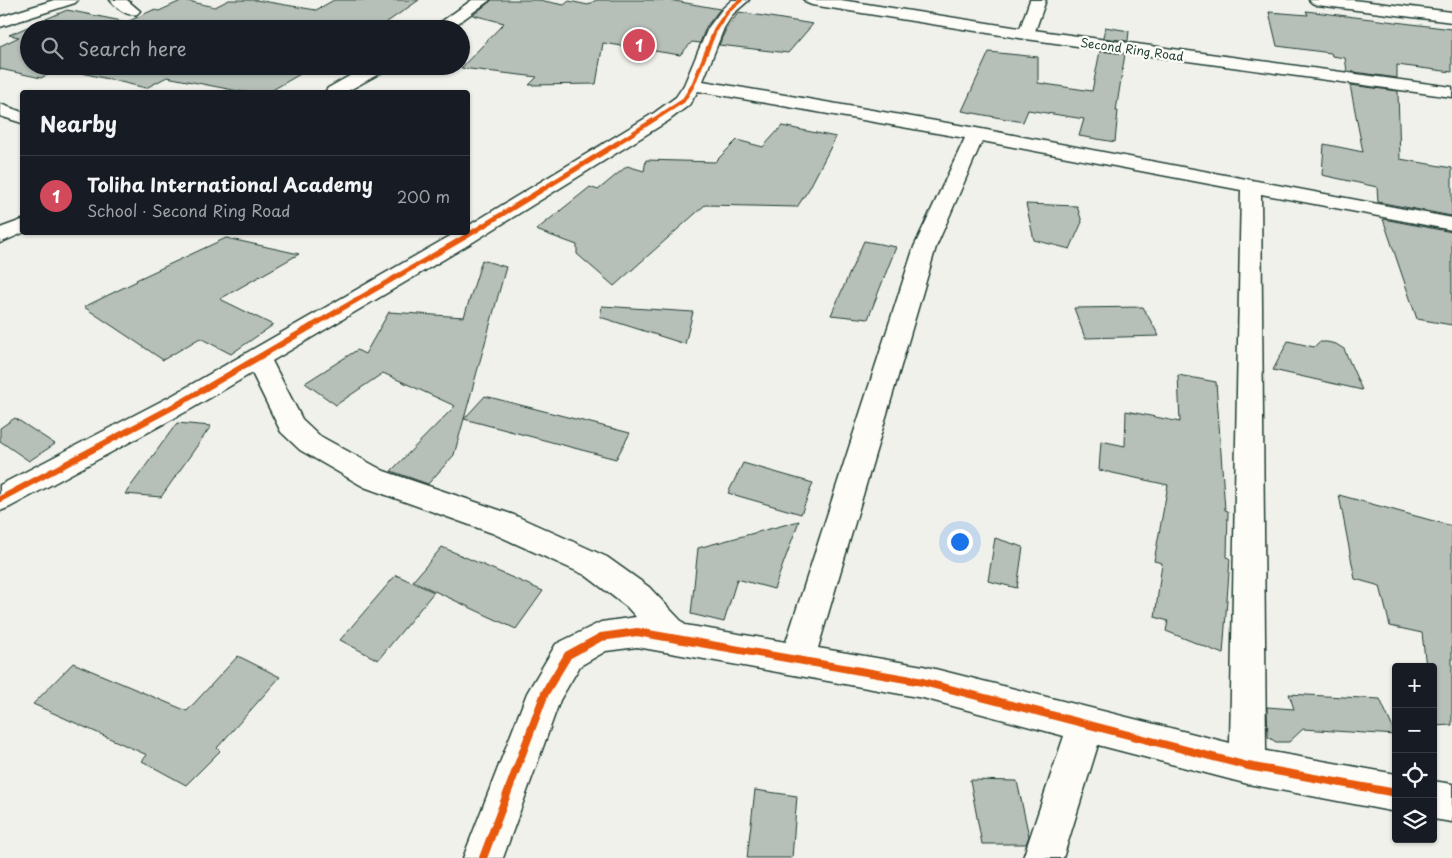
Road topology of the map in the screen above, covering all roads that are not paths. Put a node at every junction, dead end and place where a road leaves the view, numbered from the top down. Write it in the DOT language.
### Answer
graph roads {
  1 [pos="70,0"];
  2 [pos="118,0"];
  3 [pos="482,0"];
  4 [pos="741,0"];
  5 [pos="812,0"];
  6 [pos="1038,0"];
  7 [pos="1317,0"];
  8 [pos="132,11"];
  9 [pos="1452,17"];
  10 [pos="452,20"];
  11 [pos="0,22"];
  12 [pos="1026,34"];
  13 [pos="364,75"];
  14 [pos="693,85"];
  15 [pos="338,90"];
  16 [pos="1452,92"];
  17 [pos="0,108"];
  18 [pos="20,117"];
  19 [pos="976,134"];
  20 [pos="1251,186"];
  21 [pos="1452,224"];
  22 [pos="20,227"];
  23 [pos="469,235"];
  24 [pos="470,235"];
  25 [pos="0,236"];
  26 [pos="258,358"];
  27 [pos="0,499"];
  28 [pos="675,638"];
  29 [pos="797,660"];
  30 [pos="1086,724"];
  31 [pos="1248,766"];
  32 [pos="1392,792"];
  33 [pos="1437,801"];
  34 [pos="1452,803"];
  35 [pos="484,858"];
  36 [pos="1042,858"];
  1 -- 11 [label="street"];
  2 -- 8 [label="street"];
  3 -- 10 [label="street"];
  4 -- 14 [label="street"];
  5 -- 12 [label="street, Second Ring Road"];
  6 -- 12 [label="street"];
  7 -- 9 [label="street"];
  12 -- 16 [label="street, Second Ring Road"];
  13 -- 15 [label="street"];
  14 -- 19 [label="street"];
  14 -- 24 [label="street"];
  17 -- 18 [label="street"];
  19 -- 20 [label="street"];
  19 -- 29 [label="street"];
  20 -- 21 [label="street"];
  20 -- 31 [label="street"];
  22 -- 25 [label="street"];
  23 -- 26 [label="street"];
  26 -- 27 [label="street"];
  26 -- 28 [label="street"];
  28 -- 29 [label="street"];
  28 -- 35 [label="street"];
  29 -- 30 [label="street"];
  30 -- 31 [label="street"];
  30 -- 36 [label="street"];
  31 -- 32 [label="street"];
  33 -- 34 [label="street"];
}
